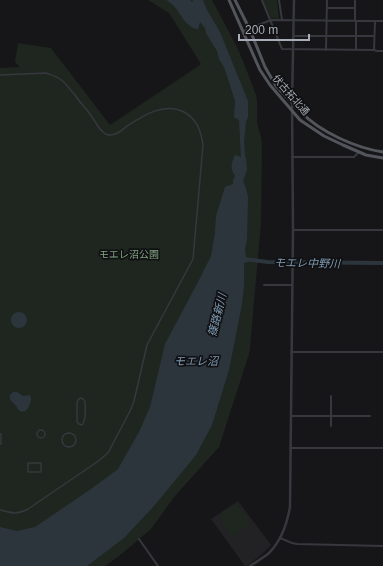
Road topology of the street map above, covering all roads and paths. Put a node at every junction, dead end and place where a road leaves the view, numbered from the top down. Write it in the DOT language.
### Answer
graph roads {
  1 [pos="229,0"];
  2 [pos="235,0"];
  3 [pos="262,0"];
  4 [pos="279,0"];
  5 [pos="294,0"];
  6 [pos="327,0"];
  7 [pos="355,0"];
  8 [pos="327,8"];
  9 [pos="355,8"];
  10 [pos="271,20"];
  11 [pos="282,20"];
  12 [pos="294,21"];
  13 [pos="327,21"];
  14 [pos="356,21"];
  15 [pos="375,21"];
  16 [pos="383,21"];
  17 [pos="249,29"];
  18 [pos="243,31"];
  19 [pos="294,36"];
  20 [pos="327,36"];
  21 [pos="356,36"];
  22 [pos="374,36"];
  23 [pos="293,50"];
  24 [pos="326,50"];
  25 [pos="356,50"];
  26 [pos="374,50"];
  27 [pos="383,51"];
  28 [pos="0,74"];
  29 [pos="292,103"];
  30 [pos="292,111"];
  31 [pos="359,152"];
  32 [pos="383,152"];
  33 [pos="292,157"];
  34 [pos="383,158"];
  35 [pos="293,230"];
  36 [pos="383,230"];
  37 [pos="264,285"];
  38 [pos="292,285"];
  39 [pos="291,352"];
  40 [pos="383,352"];
  41 [pos="331,396"];
  42 [pos="77,402"];
  43 [pos="291,416"];
  44 [pos="331,416"];
  45 [pos="370,416"];
  46 [pos="331,426"];
  47 [pos="0,434"];
  48 [pos="40,438"];
  49 [pos="62,439"];
  50 [pos="0,444"];
  51 [pos="290,448"];
  52 [pos="383,448"];
  53 [pos="28,463"];
  54 [pos="0,510"];
  55 [pos="280,538"];
  56 [pos="139,539"];
  57 [pos="383,546"];
  58 [pos="158,566"];
  59 [pos="250,566"];
  1 -- 18 [label="main road, 伏古拓北通"];
  2 -- 17 [label="main road, 伏古拓北通"];
  3 -- 10 [label="street"];
  4 -- 11 [label="street"];
  5 -- 12 [label="street"];
  6 -- 8 [label="street"];
  7 -- 9 [label="street"];
  8 -- 9 [label="street"];
  8 -- 13 [label="street"];
  9 -- 14 [label="street"];
  10 -- 11 [label="street"];
  10 -- 17 [label="street"];
  10 -- 23 [label="street"];
  11 -- 12 [label="street"];
  12 -- 13 [label="street"];
  12 -- 19 [label="street"];
  13 -- 14 [label="street"];
  13 -- 20 [label="street"];
  14 -- 15 [label="street"];
  14 -- 21 [label="street"];
  15 -- 16 [label="street"];
  15 -- 22 [label="street"];
  17 -- 18 [label="street"];
  17 -- 29 [label="main road, 伏古拓北通"];
  18 -- 30 [label="main road, 伏古拓北通"];
  19 -- 20 [label="street"];
  19 -- 23 [label="street"];
  20 -- 21 [label="street"];
  20 -- 24 [label="street"];
  21 -- 22 [label="street"];
  21 -- 25 [label="street"];
  22 -- 26 [label="street"];
  23 -- 24 [label="street"];
  23 -- 29 [label="street"];
  24 -- 25 [label="street"];
  25 -- 26 [label="street"];
  26 -- 27 [label="street"];
  28 -- 54 [label="street"];
  29 -- 30 [label="street"];
  29 -- 32 [label="main road, 伏古拓北通"];
  30 -- 31 [label="main road, 伏古拓北通"];
  30 -- 33 [label="street"];
  31 -- 33 [label="street"];
  31 -- 34 [label="main road, 伏古拓北通"];
  33 -- 35 [label="street"];
  35 -- 36 [label="street"];
  35 -- 38 [label="street"];
  37 -- 38 [label="street"];
  38 -- 39 [label="street"];
  39 -- 40 [label="street"];
  39 -- 43 [label="street"];
  41 -- 44 [label="street"];
  42 -- 42 [label="street"];
  43 -- 44 [label="street"];
  43 -- 51 [label="street"];
  44 -- 45 [label="street"];
  44 -- 46 [label="street"];
  47 -- 50 [label="street"];
  48 -- 48 [label="street"];
  49 -- 49 [label="street"];
  51 -- 52 [label="street"];
  51 -- 55 [label="street"];
  53 -- 53 [label="street"];
  55 -- 57 [label="street"];
  55 -- 59 [label="street"];
  56 -- 58 [label="street"];
}
